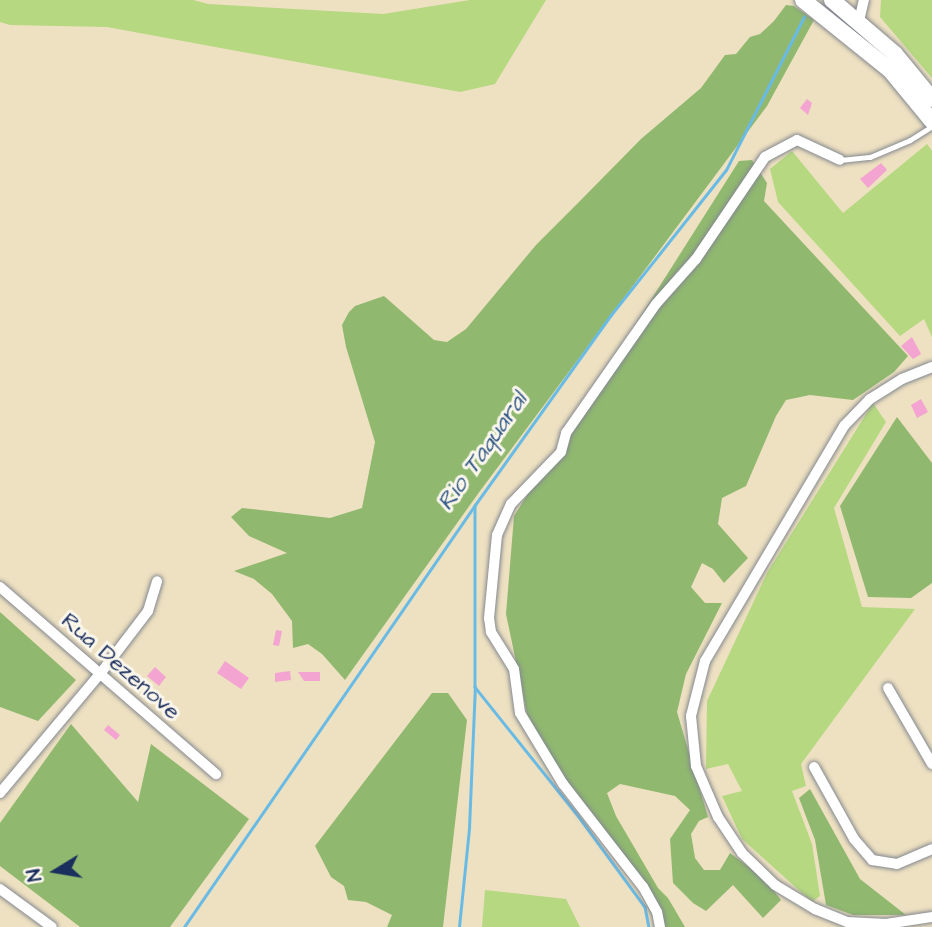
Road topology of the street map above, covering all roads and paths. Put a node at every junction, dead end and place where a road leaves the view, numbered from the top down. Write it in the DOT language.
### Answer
graph roads {
  1 [pos="803,0"];
  2 [pos="864,0"];
  3 [pos="834,2"];
  4 [pos="859,21"];
  5 [pos="932,99"];
  6 [pos="932,123"];
  7 [pos="840,160"];
  8 [pos="932,367"];
  9 [pos="157,581"];
  10 [pos="0,587"];
  11 [pos="100,674"];
  12 [pos="888,688"];
  13 [pos="932,764"];
  14 [pos="814,767"];
  15 [pos="216,774"];
  16 [pos="0,793"];
  17 [pos="932,849"];
  18 [pos="0,889"];
  19 [pos="932,916"];
  20 [pos="918,923"];
  21 [pos="52,927"];
  22 [pos="660,927"];
  1 -- 6 [label="main road"];
  2 -- 4 [label="street"];
  3 -- 4 [label="main road"];
  4 -- 5 [label="main road"];
  6 -- 7 [label="lane"];
  7 -- 22 [label="street"];
  8 -- 20 [label="street"];
  9 -- 11 [label="street"];
  10 -- 11 [label="street, Rua Dezenove"];
  11 -- 15 [label="street, Rua Dezenove"];
  11 -- 16 [label="street"];
  12 -- 13 [label="street"];
  14 -- 17 [label="street"];
  18 -- 21 [label="street"];
  19 -- 20 [label="street"];
}
